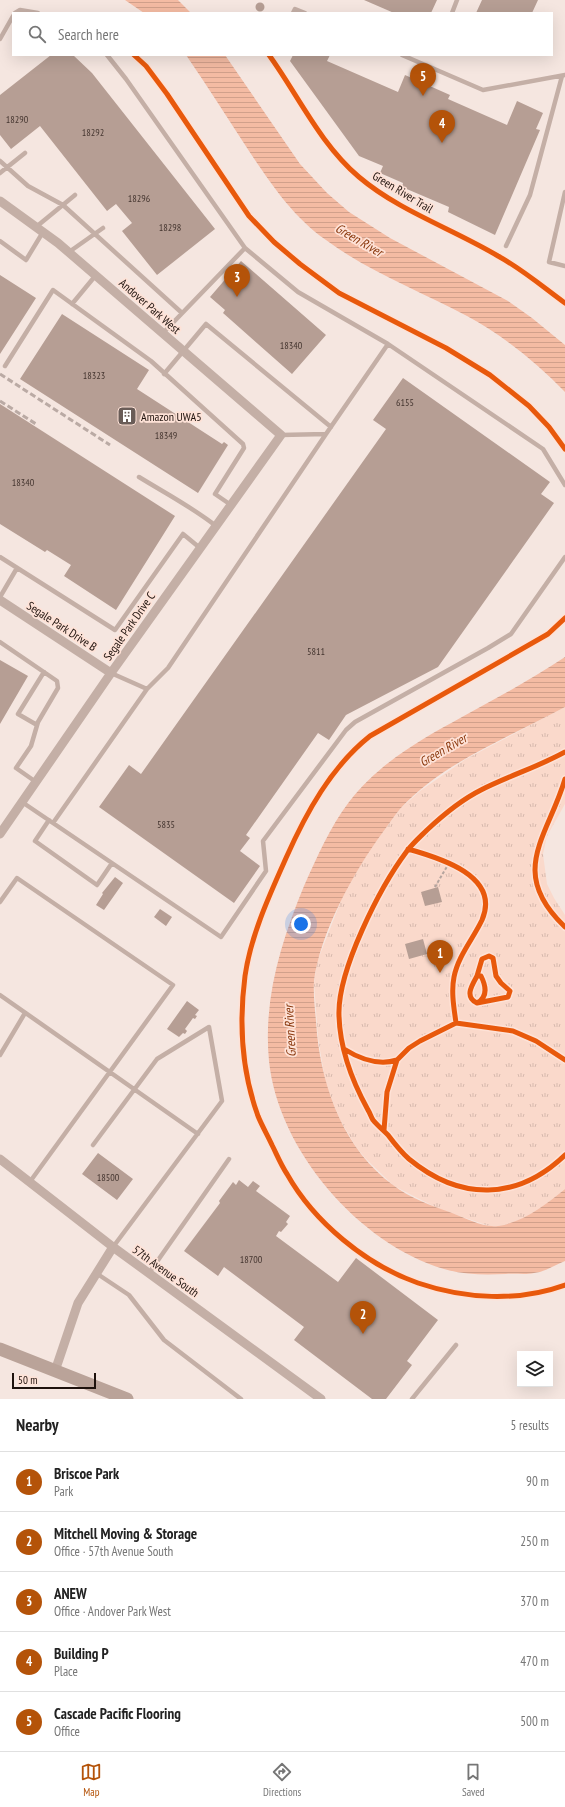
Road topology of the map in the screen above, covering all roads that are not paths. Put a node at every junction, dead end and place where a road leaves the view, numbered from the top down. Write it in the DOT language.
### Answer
graph roads {
  1 [pos="457,0"];
  2 [pos="17,12"];
  3 [pos="32,12"];
  4 [pos="293,12"];
  5 [pos="302,12"];
  6 [pos="452,12"];
  7 [pos="12,18"];
  8 [pos="0,39"];
  9 [pos="108,56"];
  10 [pos="404,56"];
  11 [pos="563,75"];
  12 [pos="25,153"];
  13 [pos="0,161"];
  14 [pos="7,167"];
  15 [pos="0,173"];
  16 [pos="565,192"];
  17 [pos="75,196"];
  18 [pos="0,201"];
  19 [pos="63,205"];
  20 [pos="103,228"];
  21 [pos="40,230"];
  22 [pos="96,233"];
  23 [pos="0,241"];
  24 [pos="506,246"];
  25 [pos="245,248"];
  26 [pos="69,252"];
  27 [pos="565,266"];
  28 [pos="96,275"];
  29 [pos="72,304"];
  30 [pos="182,312"];
  31 [pos="163,333"];
  32 [pos="388,344"];
  33 [pos="184,351"];
  34 [pos="5,366"];
  35 [pos="164,374"];
  36 [pos="330,427"];
  37 [pos="326,434"];
  38 [pos="281,435"];
  39 [pos="139,477"];
  40 [pos="565,485"];
  41 [pos="231,505"];
  42 [pos="216,526"];
  43 [pos="200,548"];
  44 [pos="0,557"];
  45 [pos="565,558"];
  46 [pos="17,568"];
  47 [pos="0,598"];
  48 [pos="0,642"];
  49 [pos="44,672"];
  50 [pos="111,673"];
  51 [pos="147,689"];
  52 [pos="37,725"];
  53 [pos="36,782"];
  54 [pos="22,802"];
  55 [pos="51,822"];
  56 [pos="0,834"];
  57 [pos="112,863"];
  58 [pos="0,902"];
  59 [pos="0,995"];
  60 [pos="25,1013"];
  61 [pos="0,1055"];
  62 [pos="110,1072"];
  63 [pos="134,1089"];
  64 [pos="198,1134"];
  65 [pos="93,1145"];
  66 [pos="228,1159"];
  67 [pos="0,1160"];
  68 [pos="29,1183"];
  69 [pos="113,1247"];
  70 [pos="96,1273"];
  71 [pos="149,1273"];
  72 [pos="456,1345"];
  73 [pos="0,1349"];
  74 [pos="55,1371"];
  75 [pos="127,1399"];
  76 [pos="241,1399"];
  77 [pos="320,1399"];
  78 [pos="412,1399"];
  1 -- 6 [label="lane"];
  2 -- 3 [label="lane"];
  4 -- 5 [label="lane"];
  7 -- 8 [label="lane"];
  9 -- 25 [label="lane"];
  10 -- 11 [label="lane"];
  11 -- 24 [label="lane"];
  12 -- 14 [label="lane"];
  13 -- 14 [label="lane"];
  14 -- 15 [label="lane"];
  14 -- 19 [label="lane"];
  16 -- 27 [label="lane"];
  17 -- 19 [label="lane"];
  18 -- 21 [label="street, Andover Park West"];
  19 -- 21 [label="lane"];
  19 -- 22 [label="lane"];
  20 -- 22 [label="lane"];
  21 -- 23 [label="lane"];
  21 -- 26 [label="street, Andover Park West"];
  22 -- 26 [label="lane"];
  22 -- 30 [label="lane"];
  25 -- 30 [label="lane"];
  25 -- 32 [label="lane"];
  26 -- 28 [label="street, Andover Park West"];
  28 -- 29 [label="lane"];
  28 -- 31 [label="street, Andover Park West"];
  29 -- 34 [label="lane"];
  29 -- 35 [label="lane"];
  30 -- 31 [label="lane"];
  31 -- 33 [label="street, Andover Park West"];
  32 -- 36 [label="lane"];
  32 -- 40 [label="lane"];
  33 -- 35 [label="lane"];
  33 -- 36 [label="lane"];
  33 -- 38 [label="street, Andover Park West"];
  35 -- 41 [label="lane"];
  36 -- 37 [label="lane"];
  37 -- 38 [label="lane"];
  37 -- 51 [label="lane"];
  38 -- 41 [label="street, Segale Park Drive C"];
  39 -- 42 [label="lane"];
  41 -- 42 [label="street, Segale Park Drive C"];
  42 -- 43 [label="street, Segale Park Drive C"];
  43 -- 46 [label="lane"];
  43 -- 50 [label="street, Segale Park Drive C"];
  44 -- 46 [label="lane"];
  45 -- 57 [label="lane"];
  46 -- 47 [label="lane"];
  47 -- 50 [label="street, Segale Park Drive B"];
  48 -- 49 [label="lane"];
  49 -- 52 [label="lane"];
  49 -- 52 [label="lane"];
  50 -- 51 [label="lane"];
  50 -- 53 [label="street, Segale Park Drive C"];
  51 -- 55 [label="lane"];
  52 -- 53 [label="lane"];
  53 -- 54 [label="street, Segale Park Drive C"];
  54 -- 55 [label="lane"];
  54 -- 56 [label="street, Segale Park Drive C"];
  55 -- 57 [label="lane"];
  55 -- 57 [label="lane"];
  58 -- 62 [label="lane"];
  59 -- 60 [label="lane"];
  60 -- 61 [label="lane"];
  60 -- 62 [label="lane"];
  62 -- 63 [label="lane"];
  62 -- 68 [label="lane"];
  63 -- 64 [label="lane"];
  63 -- 64 [label="lane"];
  63 -- 65 [label="lane"];
  64 -- 69 [label="lane"];
  66 -- 71 [label="lane"];
  67 -- 68 [label="street, 57th Avenue South"];
  68 -- 69 [label="street, 57th Avenue South"];
  69 -- 70 [label="street"];
  69 -- 71 [label="street, 57th Avenue South"];
  70 -- 74 [label="street"];
  70 -- 76 [label="lane"];
  71 -- 77 [label="street, 57th Avenue South"];
  72 -- 78 [label="lane"];
  73 -- 74 [label="main road"];
  74 -- 75 [label="main road"];
}
